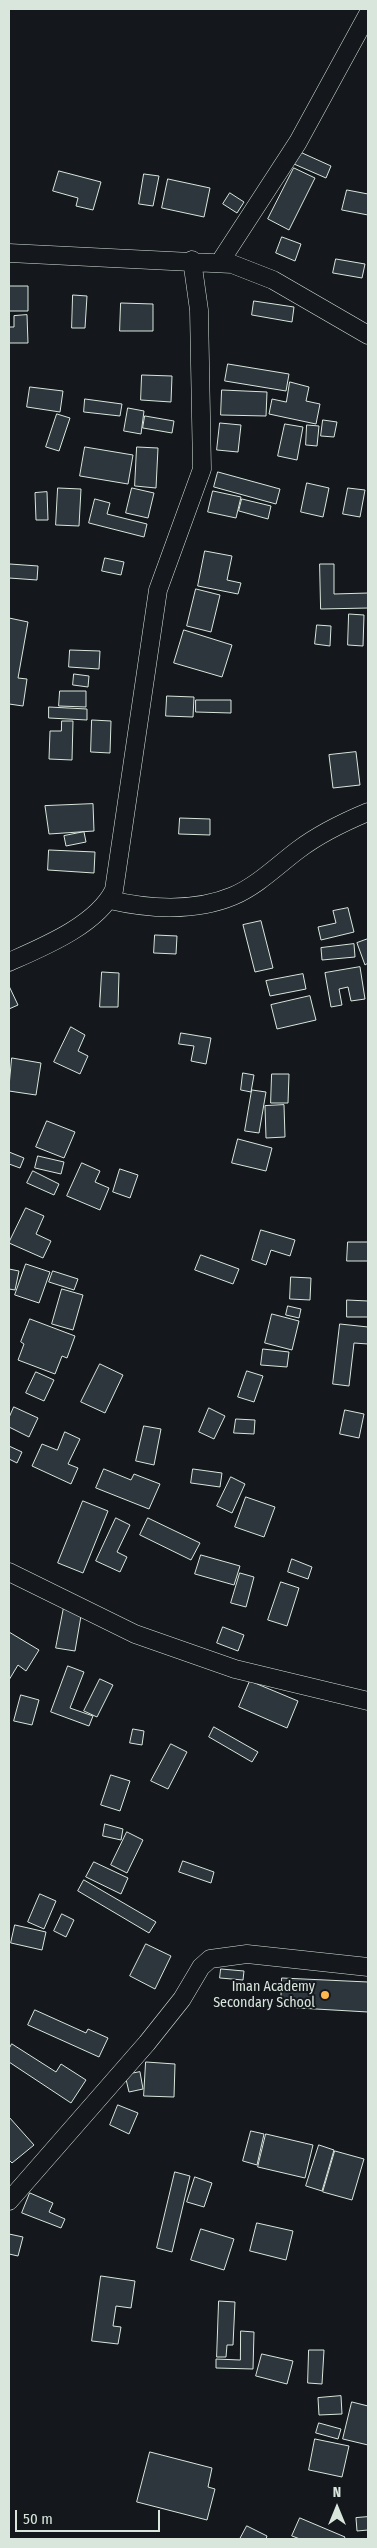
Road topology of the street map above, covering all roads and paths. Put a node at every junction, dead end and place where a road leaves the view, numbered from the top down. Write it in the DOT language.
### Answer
graph roads {
  1 [pos="368,14"];
  2 [pos="9,252"];
  3 [pos="192,260"];
  4 [pos="220,262"];
  5 [pos="368,335"];
  6 [pos="368,812"];
  7 [pos="110,900"];
  8 [pos="9,962"];
  9 [pos="12,1579"];
  10 [pos="368,1701"];
  11 [pos="368,1967"];
  12 [pos="9,2201"];
  1 -- 4 [label="street"];
  2 -- 3 [label="street"];
  3 -- 4 [label="street"];
  3 -- 7 [label="street"];
  4 -- 5 [label="street"];
  6 -- 7 [label="street"];
  7 -- 8 [label="street"];
  9 -- 10 [label="street"];
  11 -- 12 [label="street"];
}
